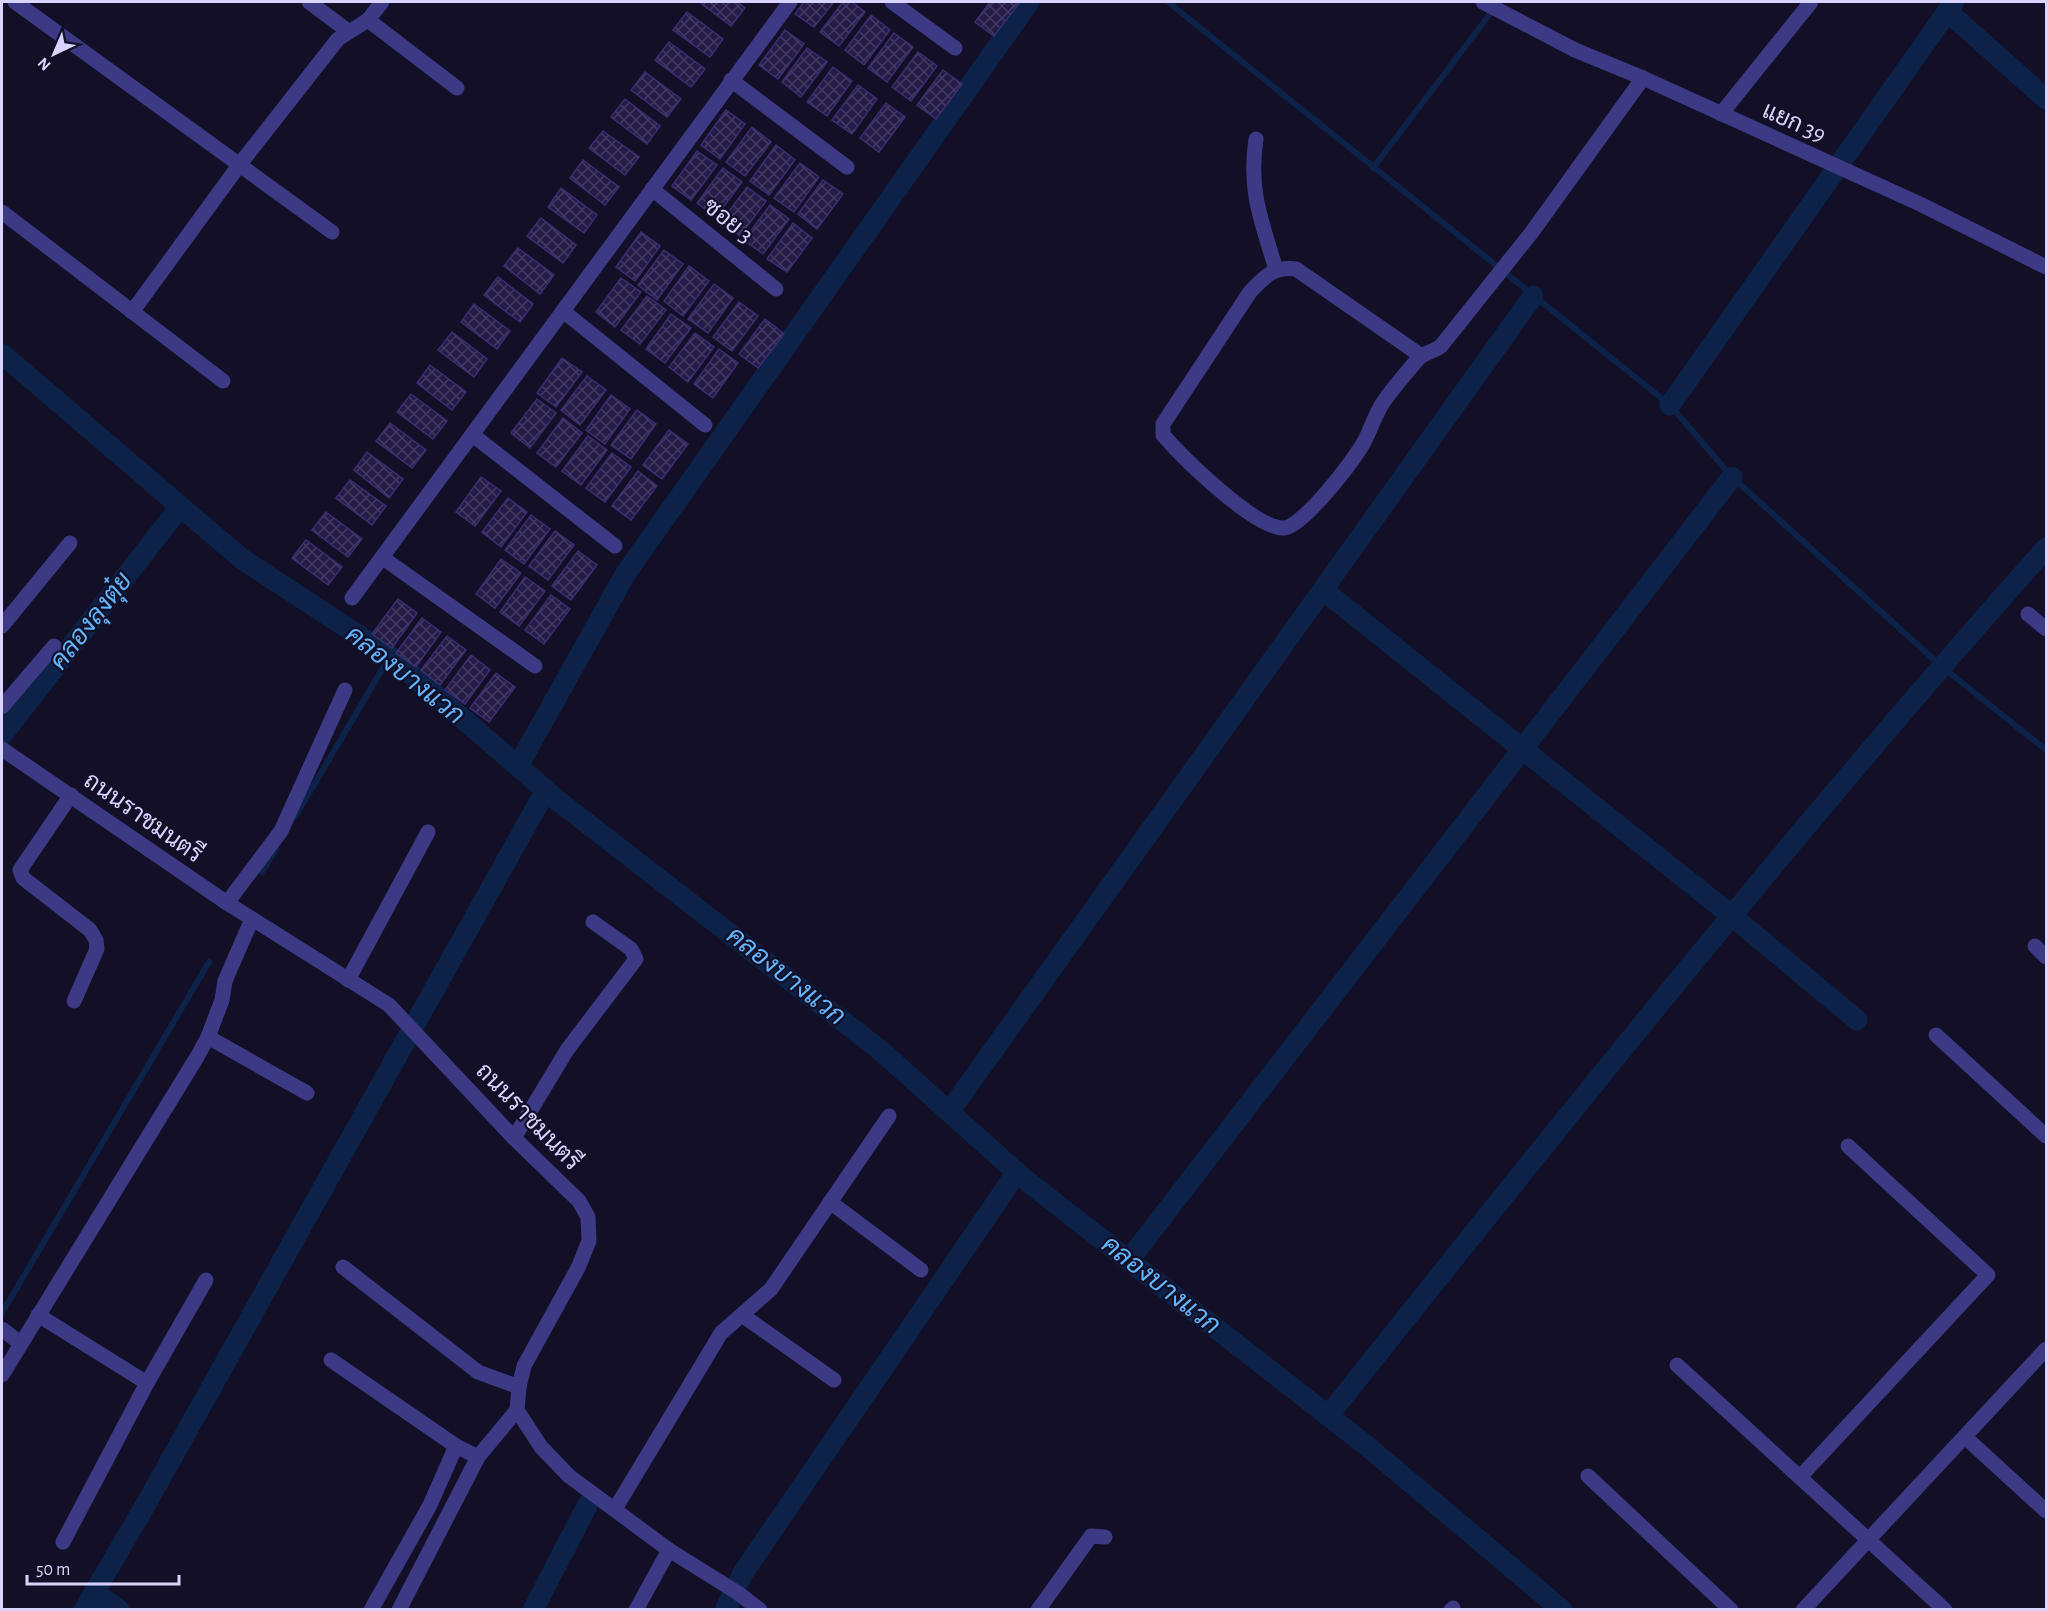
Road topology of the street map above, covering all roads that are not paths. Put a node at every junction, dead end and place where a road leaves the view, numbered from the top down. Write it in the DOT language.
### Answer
graph roads {
  1 [pos="15,2"];
  2 [pos="309,2"];
  3 [pos="382,2"];
  4 [pos="790,2"];
  5 [pos="892,2"];
  6 [pos="1484,2"];
  7 [pos="1811,2"];
  8 [pos="368,20"];
  9 [pos="348,31"];
  10 [pos="955,48"];
  11 [pos="1642,78"];
  12 [pos="732,80"];
  13 [pos="457,88"];
  14 [pos="1721,114"];
  15 [pos="1256,139"];
  16 [pos="240,164"];
  17 [pos="847,167"];
  18 [pos="652,189"];
  19 [pos="2,212"];
  20 [pos="332,232"];
  21 [pos="2046,267"];
  22 [pos="1276,270"];
  23 [pos="776,289"];
  24 [pos="563,311"];
  25 [pos="132,312"];
  26 [pos="1420,355"];
  27 [pos="223,381"];
  28 [pos="705,425"];
  29 [pos="474,436"];
  30 [pos="70,543"];
  31 [pos="615,546"];
  32 [pos="383,558"];
  33 [pos="352,598"];
  34 [pos="2028,614"];
  35 [pos="2,626"];
  36 [pos="2046,629"];
  37 [pos="54,646"];
  38 [pos="535,666"];
  39 [pos="345,690"];
  40 [pos="2,706"];
  41 [pos="2,749"];
  42 [pos="71,795"];
  43 [pos="428,832"];
  44 [pos="227,903"];
  45 [pos="252,919"];
  46 [pos="593,922"];
  47 [pos="2035,946"];
  48 [pos="2046,957"];
  49 [pos="348,980"];
  50 [pos="74,1001"];
  51 [pos="1936,1035"];
  52 [pos="208,1037"];
  53 [pos="307,1093"];
  54 [pos="888,1116"];
  55 [pos="2046,1136"];
  56 [pos="514,1138"];
  57 [pos="1848,1146"];
  58 [pos="830,1202"];
  59 [pos="343,1266"];
  60 [pos="921,1269"];
  61 [pos="206,1280"];
  62 [pos="742,1315"];
  63 [pos="38,1316"];
  64 [pos="11,1336"];
  65 [pos="2046,1349"];
  66 [pos="331,1360"];
  67 [pos="1677,1365"];
  68 [pos="2,1375"];
  69 [pos="834,1380"];
  70 [pos="147,1383"];
  71 [pos="519,1387"];
  72 [pos="517,1410"];
  73 [pos="1965,1437"];
  74 [pos="456,1446"];
  75 [pos="478,1457"];
  76 [pos="1588,1476"];
  77 [pos="1800,1477"];
  78 [pos="615,1509"];
  79 [pos="2046,1511"];
  80 [pos="1105,1537"];
  81 [pos="1868,1540"];
  82 [pos="63,1542"];
  83 [pos="669,1550"];
  84 [pos="371,1610"];
  85 [pos="399,1610"];
  86 [pos="636,1610"];
  87 [pos="760,1610"];
  88 [pos="1038,1610"];
  89 [pos="1731,1610"];
  90 [pos="1803,1610"];
  91 [pos="1945,1610"];
  1 -- 16 [label="street"];
  2 -- 9 [label="street"];
  3 -- 8 [label="street"];
  4 -- 12 [label="street"];
  5 -- 10 [label="street"];
  6 -- 11 [label="street, แยก 39"];
  7 -- 14 [label="street"];
  8 -- 9 [label="street"];
  8 -- 13 [label="street"];
  9 -- 16 [label="street"];
  11 -- 14 [label="street, แยก 39"];
  11 -- 26 [label="street"];
  12 -- 17 [label="street"];
  12 -- 18 [label="street"];
  14 -- 21 [label="street, แยก 39"];
  15 -- 22 [label="street"];
  16 -- 20 [label="street"];
  16 -- 25 [label="street"];
  18 -- 23 [label="street, ซอย 3"];
  18 -- 24 [label="street"];
  19 -- 25 [label="street"];
  22 -- 26 [label="street"];
  22 -- 26 [label="street"];
  24 -- 28 [label="street"];
  24 -- 29 [label="street"];
  25 -- 27 [label="street"];
  29 -- 31 [label="street"];
  29 -- 32 [label="street"];
  30 -- 35 [label="street"];
  32 -- 33 [label="street"];
  32 -- 38 [label="street"];
  34 -- 36 [label="street"];
  37 -- 40 [label="street"];
  39 -- 44 [label="street"];
  41 -- 42 [label="street, ถนนราชมนตรี"];
  42 -- 44 [label="street, ถนนราชมนตรี"];
  42 -- 50 [label="street"];
  43 -- 49 [label="street"];
  44 -- 45 [label="street, ถนนราชมนตรี"];
  45 -- 49 [label="street, ถนนราชมนตรี"];
  45 -- 52 [label="street"];
  46 -- 56 [label="street"];
  47 -- 48 [label="street"];
  49 -- 56 [label="street, ถนนราชมนตรี"];
  51 -- 55 [label="street"];
  52 -- 53 [label="street"];
  52 -- 63 [label="street"];
  54 -- 58 [label="street"];
  56 -- 71 [label="street, ถนนราชมนตรี"];
  57 -- 77 [label="street"];
  58 -- 60 [label="street"];
  58 -- 62 [label="street"];
  59 -- 71 [label="street"];
  61 -- 70 [label="street"];
  62 -- 69 [label="street"];
  62 -- 78 [label="street"];
  63 -- 64 [label="street"];
  63 -- 70 [label="street"];
  64 -- 68 [label="street"];
  65 -- 73 [label="street"];
  66 -- 74 [label="street"];
  67 -- 77 [label="street"];
  70 -- 82 [label="street"];
  71 -- 72 [label="street, ถนนราชมนตรี"];
  72 -- 75 [label="street"];
  72 -- 78 [label="street"];
  73 -- 79 [label="street"];
  73 -- 81 [label="street"];
  74 -- 75 [label="street"];
  74 -- 84 [label="street"];
  75 -- 85 [label="street"];
  76 -- 89 [label="street"];
  77 -- 81 [label="street"];
  78 -- 83 [label="street"];
  80 -- 88 [label="street"];
  81 -- 90 [label="street"];
  81 -- 91 [label="street"];
  83 -- 86 [label="street"];
  83 -- 87 [label="street"];
}
